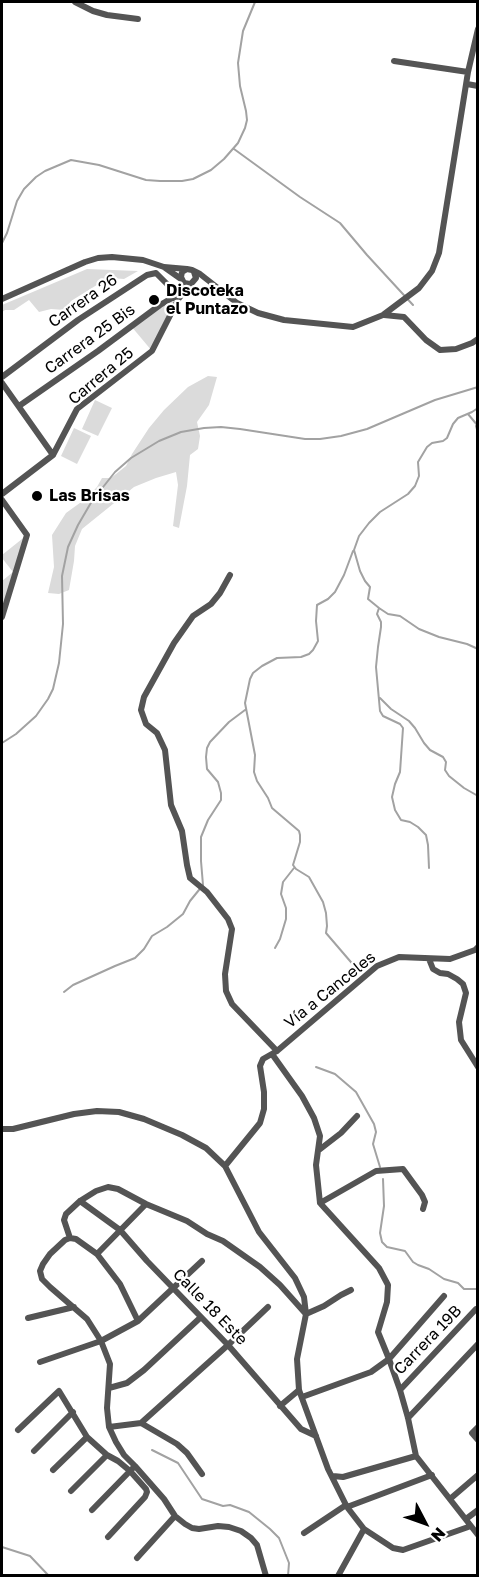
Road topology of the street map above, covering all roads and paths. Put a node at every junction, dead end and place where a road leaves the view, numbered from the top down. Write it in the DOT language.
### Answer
graph roads {
  1 [pos="75,2"];
  2 [pos="138,19"];
  3 [pos="477,29"];
  4 [pos="394,61"];
  5 [pos="468,72"];
  6 [pos="467,84"];
  7 [pos="477,86"];
  8 [pos="164,267"];
  9 [pos="190,270"];
  10 [pos="207,280"];
  11 [pos="186,282"];
  12 [pos="180,297"];
  13 [pos="2,299"];
  14 [pos="383,315"];
  15 [pos="477,339"];
  16 [pos="2,377"];
  17 [pos="2,383"];
  18 [pos="19,406"];
  19 [pos="53,455"];
  20 [pos="2,494"];
  21 [pos="2,500"];
  22 [pos="230,575"];
  23 [pos="2,617"];
  24 [pos="477,947"];
  25 [pos="429,959"];
  26 [pos="275,1052"];
  27 [pos="477,1067"];
  28 [pos="357,1116"];
  29 [pos="2,1129"];
  30 [pos="319,1150"];
  31 [pos="225,1166"];
  32 [pos="80,1201"];
  33 [pos="320,1203"];
  34 [pos="146,1204"];
  35 [pos="423,1209"];
  36 [pos="120,1230"];
  37 [pos="70,1238"];
  38 [pos="97,1254"];
  39 [pos="202,1261"];
  40 [pos="173,1287"];
  41 [pos="351,1290"];
  42 [pos="444,1296"];
  43 [pos="75,1307"];
  44 [pos="268,1307"];
  45 [pos="477,1310"];
  46 [pos="306,1314"];
  47 [pos="201,1317"];
  48 [pos="28,1318"];
  49 [pos="138,1321"];
  50 [pos="101,1341"];
  51 [pos="477,1344"];
  52 [pos="228,1345"];
  53 [pos="389,1359"];
  54 [pos="40,1362"];
  55 [pos="109,1388"];
  56 [pos="400,1389"];
  57 [pos="301,1393"];
  58 [pos="280,1406"];
  59 [pos="73,1412"];
  60 [pos="408,1418"];
  61 [pos="141,1423"];
  62 [pos="109,1427"];
  63 [pos="477,1427"];
  64 [pos="18,1430"];
  65 [pos="316,1436"];
  66 [pos="87,1437"];
  67 [pos="477,1440"];
  68 [pos="34,1450"];
  69 [pos="107,1455"];
  70 [pos="416,1456"];
  71 [pos="133,1468"];
  72 [pos="53,1470"];
  73 [pos="202,1474"];
  74 [pos="432,1475"];
  75 [pos="477,1475"];
  76 [pos="333,1476"];
  77 [pos="71,1491"];
  78 [pos="450,1499"];
  79 [pos="347,1506"];
  80 [pos="92,1510"];
  81 [pos="477,1510"];
  82 [pos="175,1516"];
  83 [pos="466,1519"];
  84 [pos="471,1526"];
  85 [pos="364,1529"];
  86 [pos="304,1533"];
  87 [pos="477,1535"];
  88 [pos="108,1537"];
  89 [pos="137,1558"];
  90 [pos="266,1575"];
  91 [pos="338,1575"];
  1 -- 2 [label="street"];
  3 -- 5 [label="street"];
  4 -- 5 [label="street"];
  5 -- 6 [label="street"];
  6 -- 7 [label="street"];
  6 -- 14 [label="street"];
  8 -- 9 [label="street"];
  8 -- 11 [label="street"];
  8 -- 13 [label="street"];
  9 -- 10 [label="street"];
  9 -- 11 [label="street"];
  9 -- 11 [label="street"];
  10 -- 11 [label="street"];
  10 -- 14 [label="street"];
  11 -- 12 [label="street, Carrera 25"];
  12 -- 16 [label="street, Carrera 26"];
  12 -- 18 [label="street, Carrera 25 Bis"];
  12 -- 19 [label="street, Carrera 25"];
  14 -- 15 [label="street"];
  17 -- 18 [label="street"];
  18 -- 19 [label="street"];
  19 -- 20 [label="street, Carrera 25"];
  21 -- 23 [label="street"];
  22 -- 26 [label="street"];
  24 -- 25 [label="street, Vía a Canceles"];
  25 -- 26 [label="street, Vía a Canceles"];
  25 -- 27 [label="street"];
  26 -- 30 [label="street"];
  26 -- 31 [label="street"];
  28 -- 30 [label="street"];
  29 -- 31 [label="street"];
  30 -- 33 [label="street"];
  31 -- 46 [label="street"];
  32 -- 34 [label="street"];
  32 -- 36 [label="street, Calle 18 Este"];
  32 -- 37 [label="street"];
  33 -- 35 [label="street"];
  33 -- 53 [label="street"];
  34 -- 36 [label="street"];
  34 -- 46 [label="street"];
  36 -- 38 [label="street"];
  36 -- 40 [label="street, Calle 18 Este"];
  37 -- 38 [label="street"];
  37 -- 43 [label="street"];
  38 -- 49 [label="street"];
  39 -- 40 [label="street"];
  40 -- 47 [label="street, Calle 18 Este"];
  40 -- 49 [label="street"];
  41 -- 46 [label="street"];
  42 -- 53 [label="street"];
  43 -- 48 [label="street"];
  43 -- 50 [label="street"];
  44 -- 52 [label="street"];
  45 -- 56 [label="street, Carrera 19B"];
  46 -- 57 [label="street"];
  47 -- 52 [label="street, Calle 18 Este"];
  47 -- 55 [label="street"];
  49 -- 50 [label="street"];
  50 -- 54 [label="street"];
  50 -- 55 [label="street"];
  51 -- 60 [label="street"];
  52 -- 58 [label="street, Calle 18 Este"];
  52 -- 61 [label="street"];
  53 -- 56 [label="street"];
  53 -- 57 [label="street"];
  55 -- 62 [label="street"];
  56 -- 60 [label="street"];
  57 -- 58 [label="street"];
  57 -- 65 [label="street"];
  58 -- 65 [label="street, Calle 18 Este"];
  59 -- 64 [label="street"];
  59 -- 66 [label="street"];
  59 -- 68 [label="street"];
  60 -- 70 [label="street"];
  61 -- 62 [label="street"];
  61 -- 73 [label="street"];
  62 -- 71 [label="street"];
  63 -- 67 [label="street"];
  65 -- 76 [label="street"];
  66 -- 69 [label="street"];
  66 -- 72 [label="street"];
  69 -- 71 [label="street"];
  69 -- 77 [label="street"];
  70 -- 74 [label="street"];
  70 -- 76 [label="street"];
  71 -- 80 [label="street"];
  71 -- 82 [label="street"];
  71 -- 88 [label="street"];
  74 -- 78 [label="street"];
  74 -- 79 [label="street"];
  75 -- 78 [label="street"];
  76 -- 79 [label="street"];
  78 -- 83 [label="street"];
  79 -- 85 [label="street"];
  79 -- 86 [label="street"];
  81 -- 83 [label="street"];
  82 -- 89 [label="street"];
  82 -- 90 [label="street"];
  83 -- 84 [label="street"];
  84 -- 85 [label="street"];
  84 -- 87 [label="street"];
  85 -- 91 [label="street"];
}
